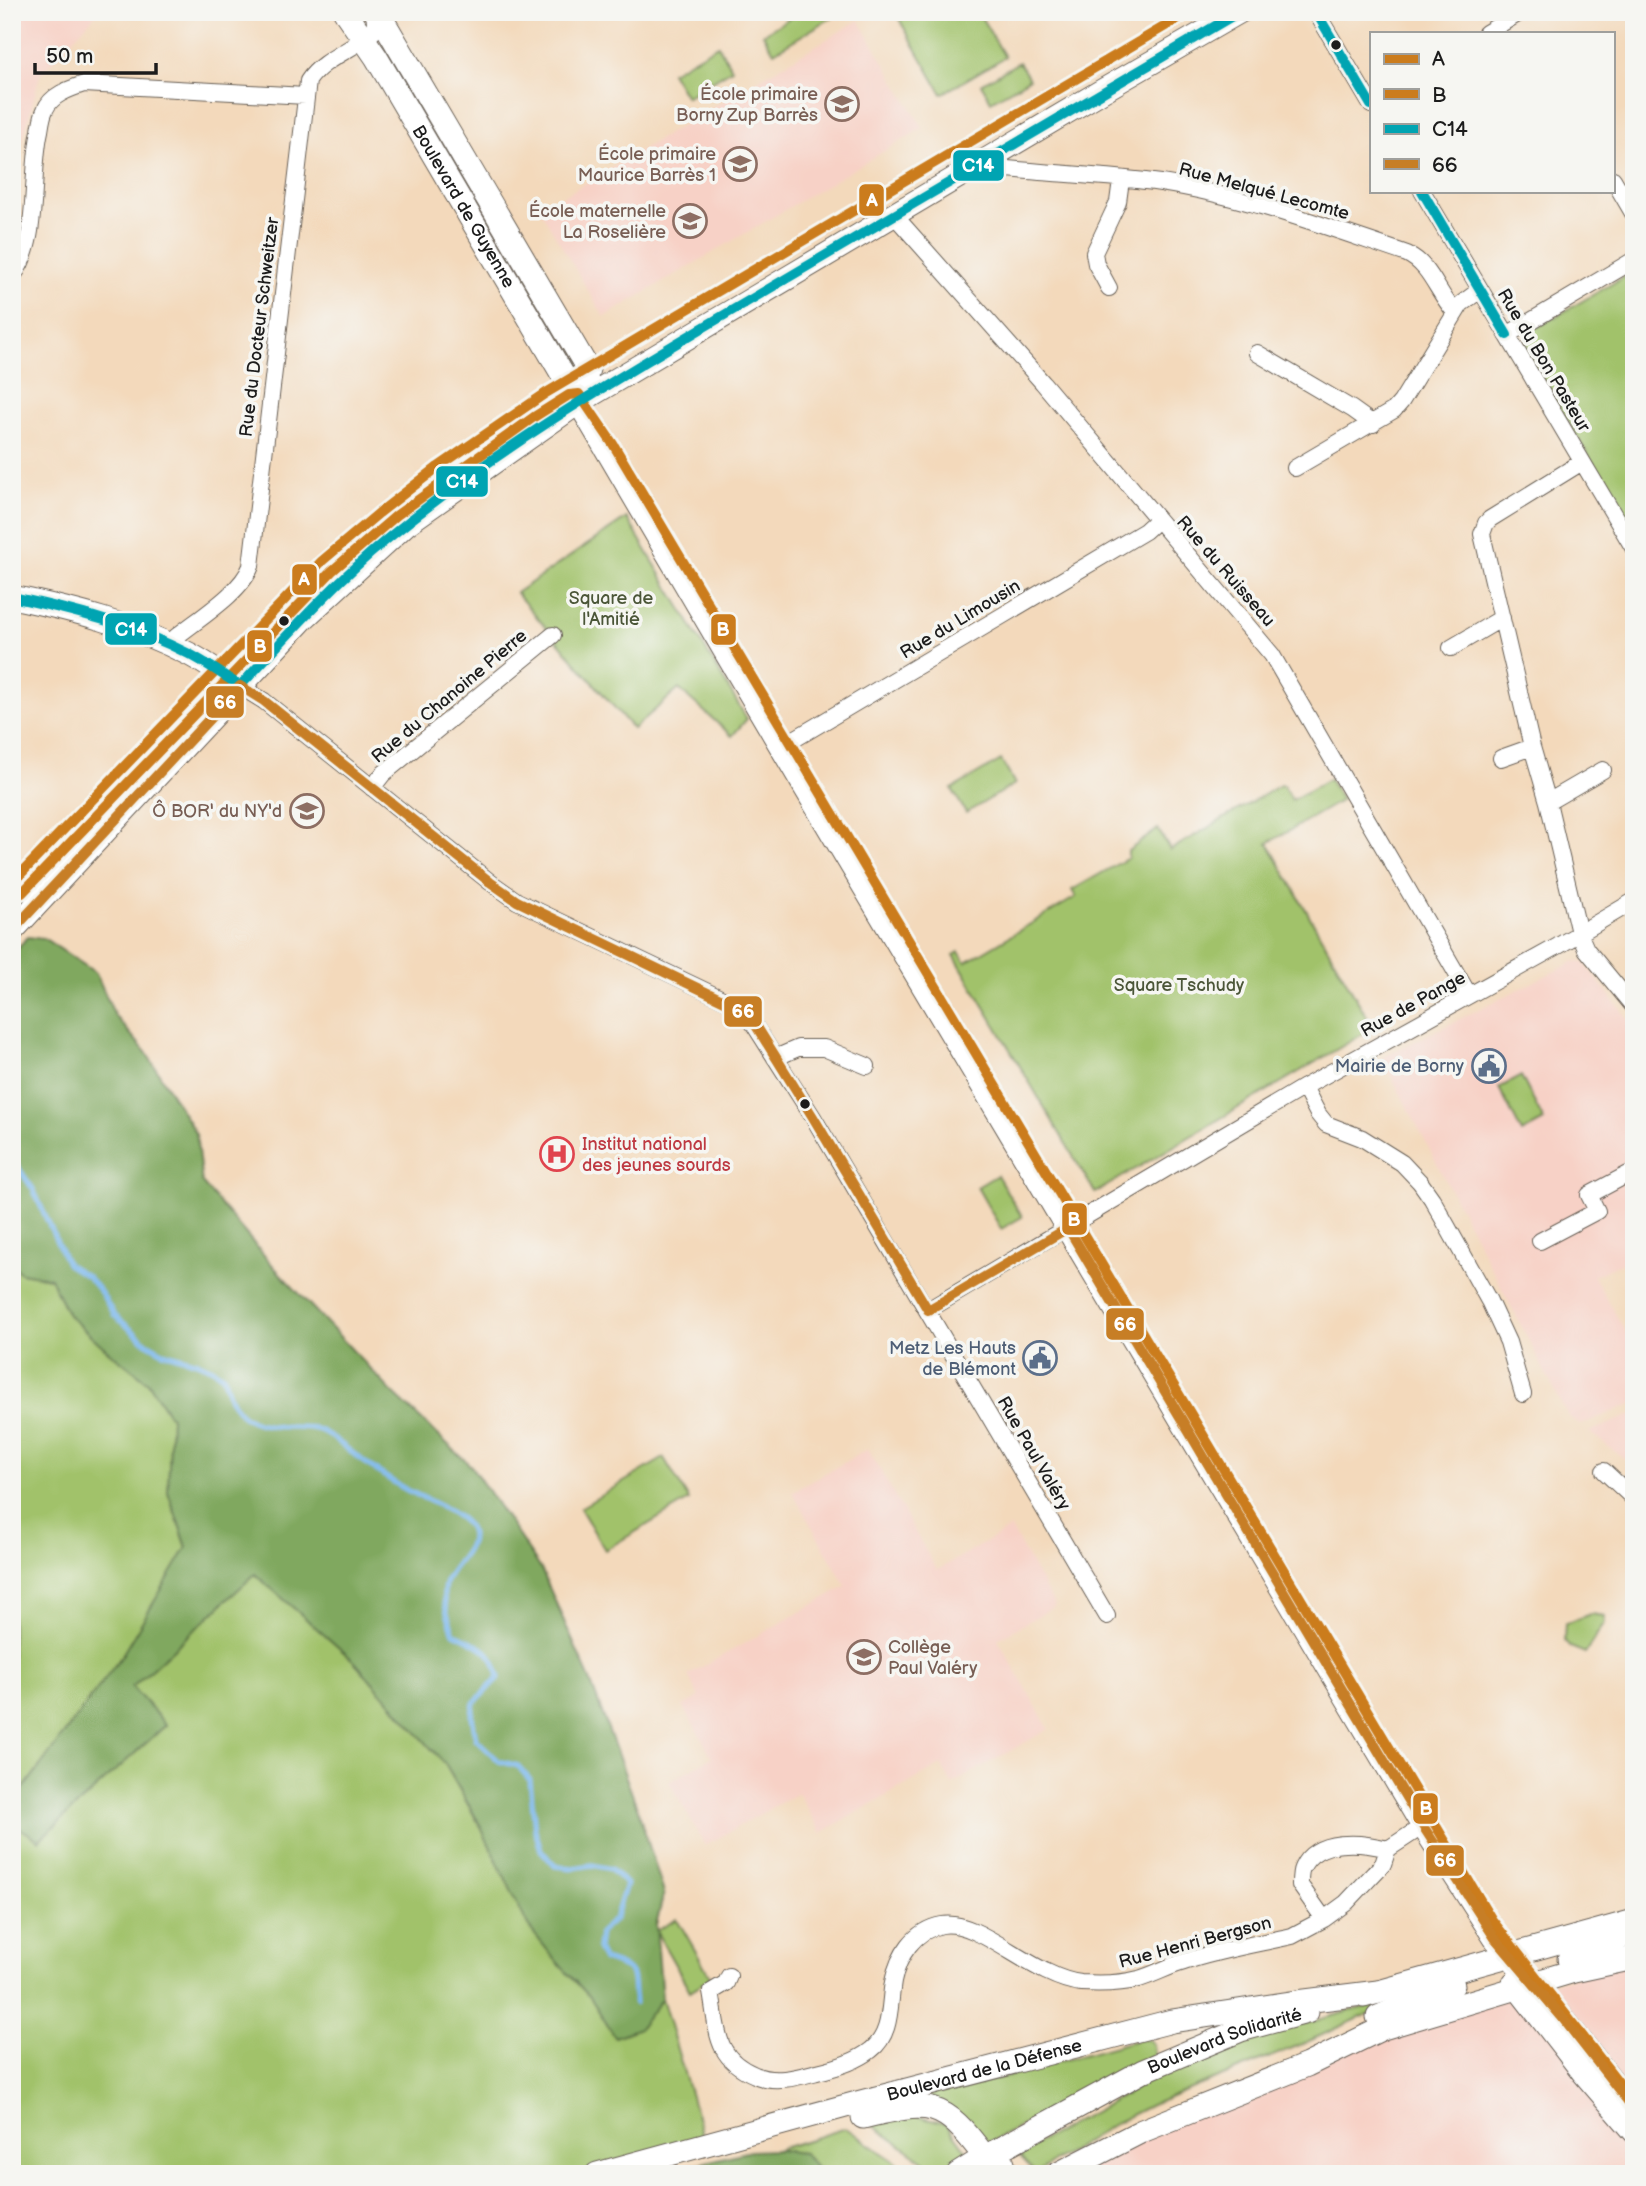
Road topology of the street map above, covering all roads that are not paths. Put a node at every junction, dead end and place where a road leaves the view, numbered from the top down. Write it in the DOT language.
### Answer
graph roads {
  1 [pos="345,12"];
  2 [pos="375,12"];
  3 [pos="1239,12"];
  4 [pos="1316,12"];
  5 [pos="1521,12"];
  6 [pos="1488,32"];
  7 [pos="365,39"];
  8 [pos="306,96"];
  9 [pos="1370,101"];
  10 [pos="993,157"];
  11 [pos="465,161"];
  12 [pos="444,173"];
  13 [pos="1121,180"];
  14 [pos="1614,181"];
  15 [pos="1423,192"];
  16 [pos="894,215"];
  17 [pos="1634,215"];
  18 [pos="1634,260"];
  19 [pos="12,278"];
  20 [pos="1109,288"];
  21 [pos="1480,290"];
  22 [pos="1455,312"];
  23 [pos="1507,335"];
  24 [pos="1256,353"];
  25 [pos="579,402"];
  26 [pos="1373,424"];
  27 [pos="1582,462"];
  28 [pos="1295,468"];
  29 [pos="1157,520"];
  30 [pos="1634,549"];
  31 [pos="12,597"];
  32 [pos="1502,618"];
  33 [pos="553,635"];
  34 [pos="170,645"];
  35 [pos="1451,648"];
  36 [pos="240,685"];
  37 [pos="781,747"];
  38 [pos="1532,747"];
  39 [pos="1502,758"];
  40 [pos="1603,769"];
  41 [pos="372,788"];
  42 [pos="1548,802"];
  43 [pos="1634,901"];
  44 [pos="12,931"];
  45 [pos="1579,933"];
  46 [pos="1469,995"];
  47 [pos="1634,1007"];
  48 [pos="775,1058"];
  49 [pos="867,1066"];
  50 [pos="1304,1087"];
  51 [pos="1634,1171"];
  52 [pos="1068,1227"];
  53 [pos="1540,1241"];
  54 [pos="928,1310"];
  55 [pos="1523,1394"];
  56 [pos="1604,1471"];
  57 [pos="1634,1499"];
  58 [pos="1107,1616"];
  59 [pos="1423,1826"];
  60 [pos="1388,1849"];
  61 [pos="1324,1919"];
  62 [pos="1634,1921"];
  63 [pos="1634,1930"];
  64 [pos="1634,1958"];
  65 [pos="1514,1972"];
  66 [pos="729,1976"];
  67 [pos="1378,1992"];
  68 [pos="1634,2109"];
  69 [pos="1634,2131"];
  70 [pos="744,2133"];
  71 [pos="978,2164"];
  72 [pos="597,2174"];
  73 [pos="1006,2174"];
  74 [pos="1057,2174"];
  1 -- 7 [label="main road, Boulevard de Guyenne"];
  2 -- 7 [label="street"];
  2 -- 11 [label="main road, Boulevard de Guyenne"];
  3 -- 10 [label="main road"];
  4 -- 9 [label="street"];
  5 -- 6 [label="street"];
  7 -- 8 [label="street, Rue du Docteur Schweitzer"];
  7 -- 12 [label="main road, Boulevard de Guyenne"];
  8 -- 19 [label="street"];
  8 -- 34 [label="street, Rue du Docteur Schweitzer"];
  10 -- 13 [label="street, Rue Melqué Lecomte"];
  10 -- 16 [label="main road"];
  11 -- 12 [label="main road"];
  11 -- 25 [label="main road, Boulevard de Guyenne"];
  12 -- 25 [label="main road, Boulevard de Guyenne"];
  13 -- 20 [label="street"];
  13 -- 22 [label="street, Rue Melqué Lecomte"];
  14 -- 17 [label="street"];
  15 -- 21 [label="street, Rue du Bon Pasteur"];
  16 -- 25 [label="main road"];
  16 -- 29 [label="street, Rue du Ruisseau"];
  18 -- 23 [label="street"];
  21 -- 22 [label="street"];
  21 -- 23 [label="street, Rue du Bon Pasteur"];
  22 -- 26 [label="street"];
  23 -- 27 [label="street, Rue du Bon Pasteur"];
  24 -- 26 [label="street"];
  25 -- 36 [label="main road"];
  25 -- 37 [label="main road, Boulevard de Guyenne"];
  26 -- 28 [label="street"];
  27 -- 30 [label="street, Rue du Bon Pasteur"];
  27 -- 32 [label="street"];
  29 -- 37 [label="street, Rue du Limousin"];
  29 -- 46 [label="street, Rue du Ruisseau"];
  31 -- 34 [label="main road"];
  32 -- 35 [label="street"];
  32 -- 38 [label="street"];
  33 -- 41 [label="street, Rue du Chanoine Pierre"];
  34 -- 36 [label="main road"];
  36 -- 41 [label="street, Rue Paul Valéry"];
  36 -- 44 [label="main road"];
  37 -- 52 [label="main road, Boulevard de Guyenne"];
  38 -- 39 [label="street"];
  38 -- 42 [label="street"];
  40 -- 42 [label="street"];
  41 -- 48 [label="street, Rue Paul Valéry"];
  42 -- 45 [label="street"];
  43 -- 45 [label="street, Rue de Pange"];
  45 -- 46 [label="street, Rue de Pange"];
  45 -- 47 [label="street"];
  46 -- 50 [label="street, Rue de Pange"];
  48 -- 49 [label="street"];
  48 -- 54 [label="street, Rue Paul Valéry"];
  50 -- 52 [label="street, Rue de Pange"];
  50 -- 55 [label="street"];
  51 -- 53 [label="street"];
  52 -- 54 [label="street, Rue de Pange"];
  52 -- 59 [label="main road, Boulevard de Guyenne"];
  54 -- 58 [label="street, Rue Paul Valéry"];
  56 -- 57 [label="street"];
  59 -- 60 [label="street, Rue Henri Bergson"];
  59 -- 65 [label="main road, Boulevard de Guyenne"];
  60 -- 61 [label="street, Rue Henri Bergson"];
  60 -- 61 [label="street"];
  61 -- 66 [label="street, Rue Henri Bergson"];
  62 -- 65 [label="main road, Boulevard Solidarité"];
  63 -- 65 [label="main road, Boulevard Solidarité"];
  64 -- 65 [label="main road, Boulevard Solidarité"];
  65 -- 67 [label="main road, Boulevard Solidarité"];
  65 -- 68 [label="main road"];
  65 -- 69 [label="main road"];
  65 -- 74 [label="main road, Boulevard Solidarité"];
  67 -- 70 [label="main road, Boulevard de la Défense"];
  67 -- 71 [label="main road, Boulevard Solidarité"];
  70 -- 71 [label="main road"];
  70 -- 72 [label="main road, Boulevard de la Défense"];
  71 -- 73 [label="main road"];
}
